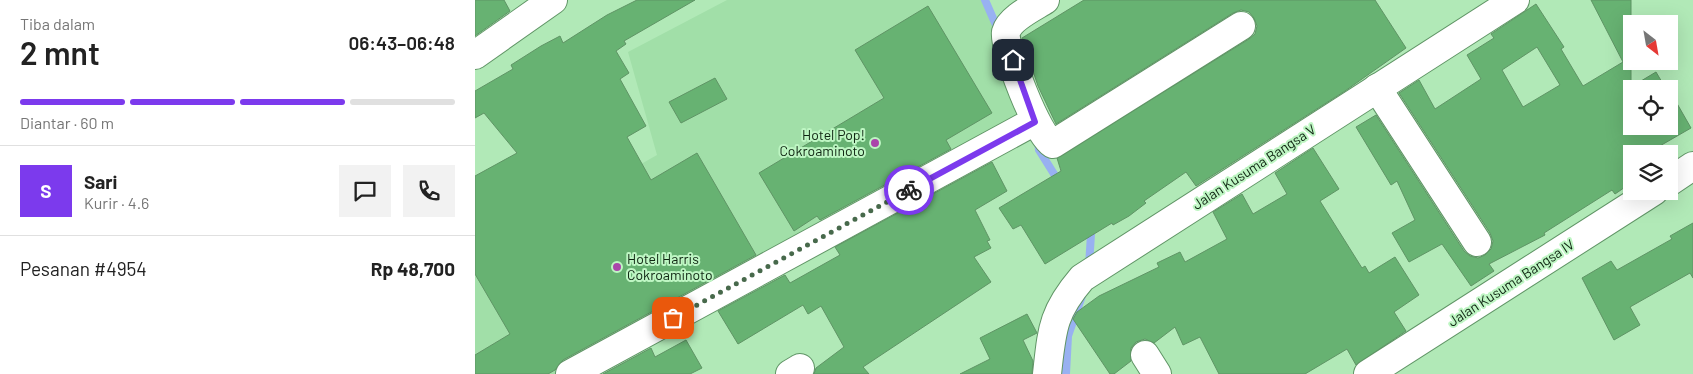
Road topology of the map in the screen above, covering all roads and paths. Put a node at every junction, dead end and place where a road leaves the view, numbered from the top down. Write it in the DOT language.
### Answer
graph roads {
  1 [pos="553,0"];
  2 [pos="1045,0"];
  3 [pos="1515,0"];
  4 [pos="1241,26"];
  5 [pos="475,55"];
  6 [pos="1377,88"];
  7 [pos="1042,132"];
  8 [pos="1693,166"];
  9 [pos="1678,176"];
  10 [pos="1640,200"];
  11 [pos="1477,242"];
  12 [pos="571,374"];
  13 [pos="1047,374"];
  14 [pos="1368,374"];
  1 -- 5 [label="street"];
  2 -- 7 [label="street"];
  3 -- 6 [label="street, Jalan Kusuma Bangsa V"];
  4 -- 7 [label="street"];
  6 -- 11 [label="street"];
  6 -- 13 [label="street, Jalan Kusuma Bangsa V"];
  7 -- 12 [label="street"];
  8 -- 9 [label="street"];
  10 -- 14 [label="street, Jalan Kusuma Bangsa IV"];
}
